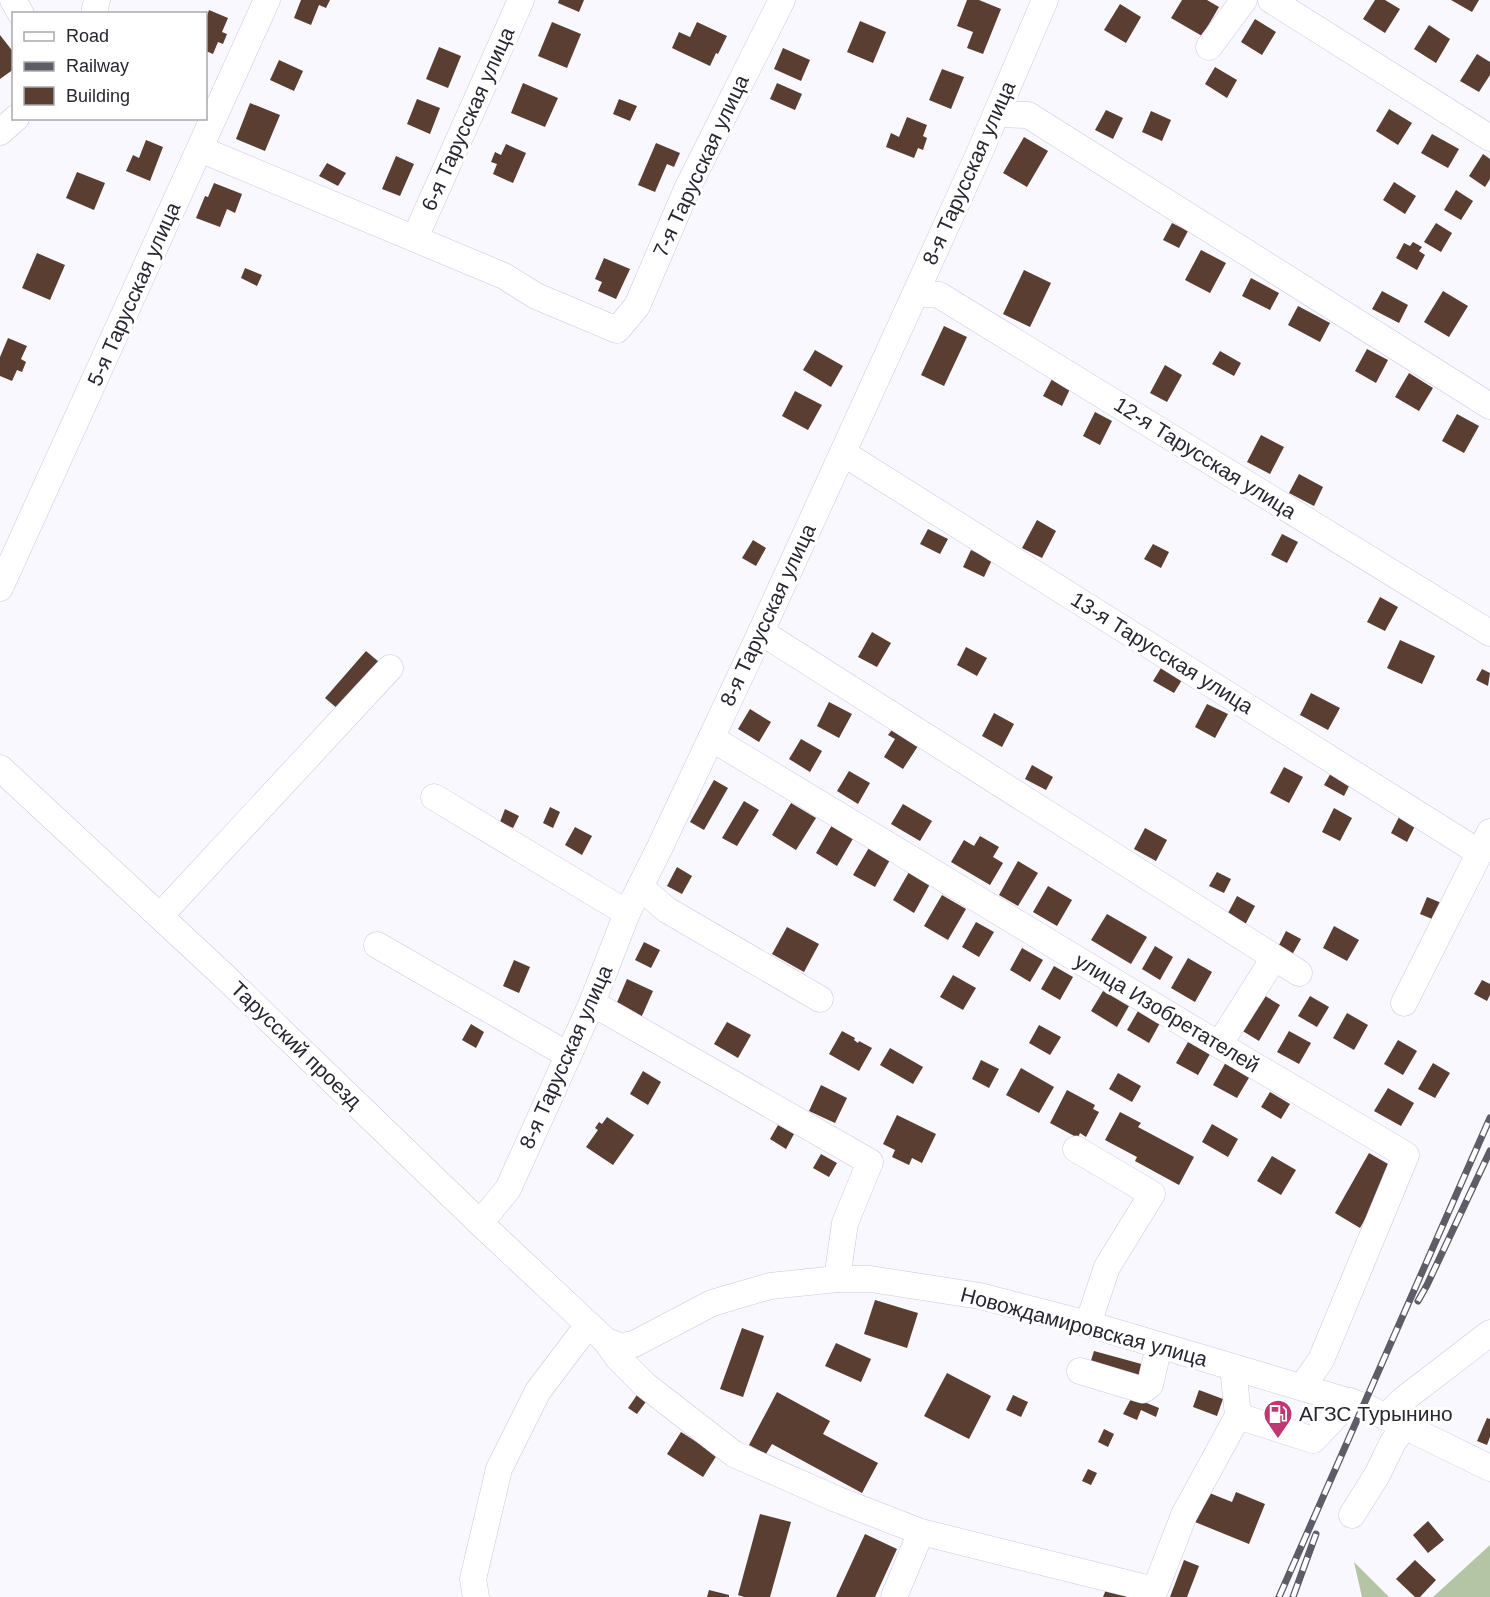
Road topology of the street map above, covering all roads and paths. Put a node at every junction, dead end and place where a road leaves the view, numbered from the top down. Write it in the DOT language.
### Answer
graph roads {
  1 [pos="267,0"];
  2 [pos="521,0"];
  3 [pos="782,0"];
  4 [pos="1045,0"];
  5 [pos="1244,0"];
  6 [pos="1271,0"];
  7 [pos="1209,47"];
  8 [pos="996,114"];
  9 [pos="14,120"];
  10 [pos="1487,131"];
  11 [pos="0,132"];
  12 [pos="200,149"];
  13 [pos="415,238"];
  14 [pos="916,293"];
  15 [pos="1490,406"];
  16 [pos="843,453"];
  17 [pos="0,588"];
  18 [pos="761,632"];
  19 [pos="1490,633"];
  20 [pos="390,668"];
  21 [pos="711,738"];
  22 [pos="0,768"];
  23 [pos="434,797"];
  24 [pos="1485,843"];
  25 [pos="640,887"];
  26 [pos="627,913"];
  27 [pos="160,916"];
  28 [pos="377,945"];
  29 [pos="1274,958"];
  30 [pos="1299,973"];
  31 [pos="820,999"];
  32 [pos="1404,1002"];
  33 [pos="592,1003"];
  34 [pos="1219,1045"];
  35 [pos="568,1055"];
  36 [pos="1076,1149"];
  37 [pos="480,1223"];
  38 [pos="837,1279"];
  39 [pos="1088,1324"];
  40 [pos="597,1333"];
  41 [pos="1490,1333"];
  42 [pos="1159,1346"];
  43 [pos="1233,1367"];
  44 [pos="1080,1371"];
  45 [pos="1302,1387"];
  46 [pos="1350,1401"];
  47 [pos="1238,1416"];
  48 [pos="1395,1422"];
  49 [pos="1490,1468"];
  50 [pos="1352,1515"];
  51 [pos="921,1532"];
  52 [pos="476,1597"];
  53 [pos="894,1597"];
  1 -- 12 [label="street, 5-я Тарусская улица"];
  2 -- 13 [label="street, 6-я Тарусская улица"];
  3 -- 13 [label="street, 7-я Тарусская улица"];
  4 -- 8 [label="street, 8-я Тарусская улица"];
  5 -- 7 [label="street"];
  6 -- 10 [label="street"];
  8 -- 14 [label="street, 8-я Тарусская улица"];
  8 -- 15 [label="street"];
  9 -- 11 [label="street"];
  12 -- 13 [label="street"];
  12 -- 17 [label="street, 5-я Тарусская улица"];
  14 -- 16 [label="street, 8-я Тарусская улица"];
  14 -- 19 [label="street, 12-я Тарусская улица"];
  16 -- 18 [label="street, 8-я Тарусская улица"];
  16 -- 24 [label="street, 13-я Тарусская улица"];
  18 -- 21 [label="street, 8-я Тарусская улица"];
  18 -- 29 [label="street"];
  20 -- 27 [label="street"];
  21 -- 25 [label="street, 8-я Тарусская улица"];
  21 -- 34 [label="street, улица Изобретателей"];
  22 -- 27 [label="street, Тарусский проезд"];
  23 -- 26 [label="street"];
  24 -- 32 [label="street"];
  25 -- 26 [label="street, 8-я Тарусская улица"];
  25 -- 31 [label="street"];
  26 -- 33 [label="street, 8-я Тарусская улица"];
  27 -- 37 [label="street, Тарусский проезд"];
  28 -- 35 [label="street"];
  29 -- 30 [label="street"];
  29 -- 34 [label="street"];
  33 -- 35 [label="street, 8-я Тарусская улица"];
  33 -- 38 [label="street"];
  34 -- 45 [label="street, улица Изобретателей"];
  35 -- 37 [label="street, 8-я Тарусская улица"];
  36 -- 39 [label="street"];
  37 -- 40 [label="street, Тарусский проезд"];
  38 -- 39 [label="street, Новождамировская улица"];
  38 -- 40 [label="street, Новождамировская улица"];
  39 -- 42 [label="street, Новождамировская улица"];
  40 -- 51 [label="street, Тарусский проезд"];
  40 -- 52 [label="street"];
  41 -- 48 [label="street"];
  42 -- 43 [label="street, Новождамировская улица"];
  42 -- 44 [label="street"];
  43 -- 45 [label="street, Новождамировская улица"];
  43 -- 47 [label="street"];
  45 -- 46 [label="street, Новождамировская улица"];
  46 -- 47 [label="street"];
  46 -- 48 [label="street, Новождамировская улица"];
  47 -- 51 [label="street, Тарусский проезд"];
  48 -- 49 [label="street, Новождамировская улица"];
  48 -- 50 [label="street"];
  51 -- 53 [label="street"];
}
